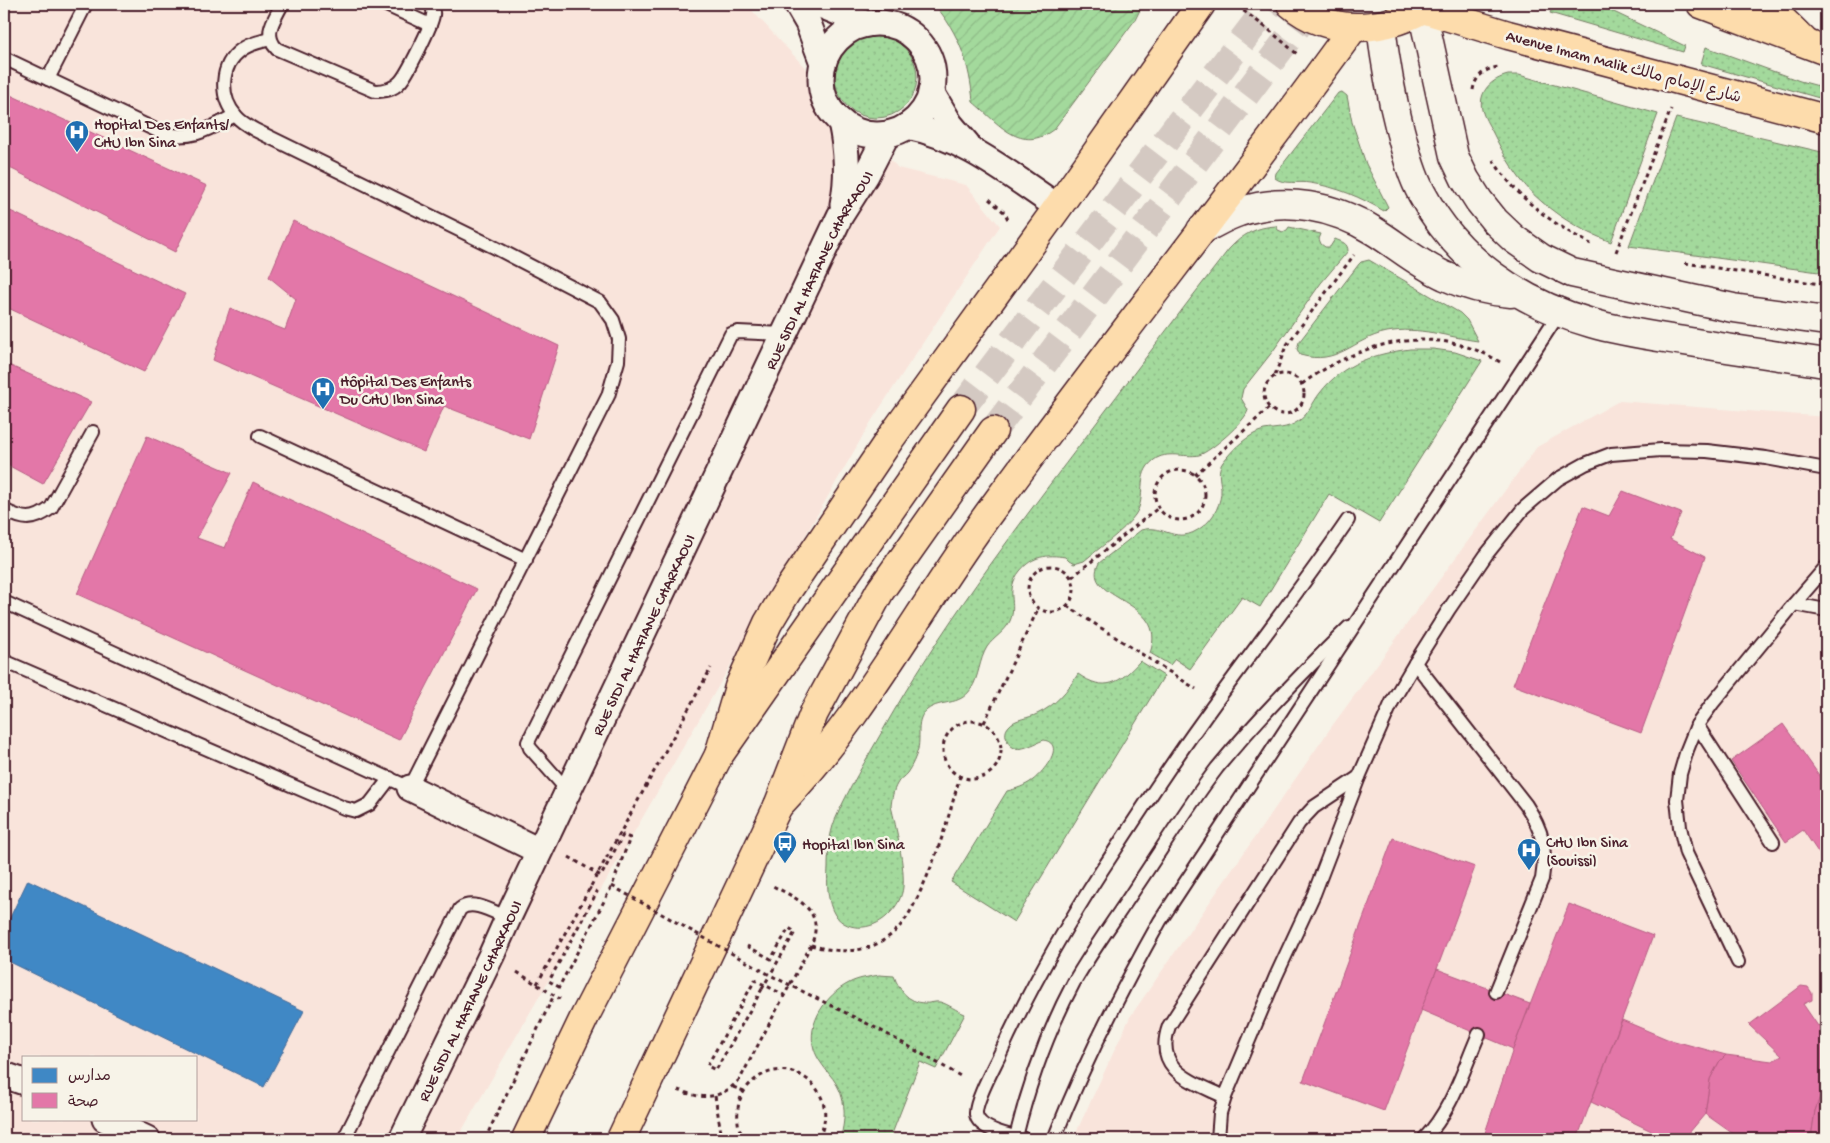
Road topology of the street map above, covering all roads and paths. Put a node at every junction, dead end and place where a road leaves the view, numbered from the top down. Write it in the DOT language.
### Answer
graph roads {
  1 [pos="86,4"];
  2 [pos="282,4"];
  3 [pos="384,4"];
  4 [pos="431,4"];
  5 [pos="797,4"];
  6 [pos="818,4"];
  7 [pos="1201,4"];
  8 [pos="1291,4"];
  9 [pos="1700,4"];
  10 [pos="1766,4"];
  11 [pos="1237,6"];
  12 [pos="1426,8"];
  13 [pos="867,24"];
  14 [pos="430,25"];
  15 [pos="1381,26"];
  16 [pos="1353,28"];
  17 [pos="270,39"];
  18 [pos="1817,48"];
  19 [pos="1298,54"];
  20 [pos="4,58"];
  21 [pos="823,63"];
  22 [pos="1507,68"];
  23 [pos="48,79"];
  24 [pos="931,92"];
  25 [pos="1473,97"];
  26 [pos="1671,108"];
  27 [pos="235,115"];
  28 [pos="1826,119"];
  29 [pos="841,122"];
  30 [pos="897,130"];
  31 [pos="974,152"];
  32 [pos="1492,158"];
  33 [pos="986,196"];
  34 [pos="1058,207"];
  35 [pos="842,212"];
  36 [pos="1010,228"];
  37 [pos="1201,230"];
  38 [pos="1373,230"];
  39 [pos="1599,247"];
  40 [pos="1608,250"];
  41 [pos="1616,253"];
  42 [pos="1625,255"];
  43 [pos="1681,263"];
  44 [pos="1826,285"];
  45 [pos="1520,294"];
  46 [pos="1560,312"];
  47 [pos="1826,321"];
  48 [pos="784,334"];
  49 [pos="1826,363"];
  50 [pos="1519,374"];
  51 [pos="1275,375"];
  52 [pos="1302,384"];
  53 [pos="1269,408"];
  54 [pos="961,409"];
  55 [pos="994,431"];
  56 [pos="93,432"];
  57 [pos="260,436"];
  58 [pos="1826,469"];
  59 [pos="1195,475"];
  60 [pos="1158,508"];
  61 [pos="4,510"];
  62 [pos="1348,520"];
  63 [pos="526,560"];
  64 [pos="1826,567"];
  65 [pos="1072,577"];
  66 [pos="4,602"];
  67 [pos="1794,604"];
  68 [pos="1068,606"];
  69 [pos="1038,609"];
  70 [pos="1366,609"];
  71 [pos="1826,610"];
  72 [pos="4,661"];
  73 [pos="1415,663"];
  74 [pos="712,666"];
  75 [pos="1216,702"];
  76 [pos="984,724"];
  77 [pos="1698,725"];
  78 [pos="719,755"];
  79 [pos="960,776"];
  80 [pos="1359,777"];
  81 [pos="400,783"];
  82 [pos="568,791"];
  83 [pos="778,806"];
  84 [pos="1773,842"];
  85 [pos="539,851"];
  86 [pos="564,855"];
  87 [pos="747,873"];
  88 [pos="597,874"];
  89 [pos="612,886"];
  90 [pos="589,888"];
  91 [pos="508,918"];
  92 [pos="811,945"];
  93 [pos="759,952"];
  94 [pos="491,956"];
  95 [pos="1738,962"];
  96 [pos="770,975"];
  97 [pos="537,984"];
  98 [pos="1496,992"];
  99 [pos="554,995"];
  100 [pos="784,995"];
  101 [pos="585,1016"];
  102 [pos="1479,1034"];
  103 [pos="941,1065"];
  104 [pos="4,1075"];
  105 [pos="650,1080"];
  106 [pos="22,1081"];
  107 [pos="733,1087"];
  108 [pos="744,1091"];
  109 [pos="715,1096"];
  110 [pos="1225,1097"];
  111 [pos="107,1120"];
  112 [pos="1020,1138"];
  113 [pos="146,1139"];
  114 [pos="344,1139"];
  115 [pos="402,1139"];
  116 [pos="485,1139"];
  117 [pos="526,1139"];
  118 [pos="621,1139"];
  119 [pos="722,1139"];
  120 [pos="745,1139"];
  121 [pos="818,1139"];
  122 [pos="1054,1139"];
  123 [pos="1218,1139"];
  124 [pos="1424,1139"];
  1 -- 23 [label="lane"];
  2 -- 17 [label="lane"];
  3 -- 14 [label="lane"];
  4 -- 14 [label="lane"];
  5 -- 21 [label="street"];
  6 -- 13 [label="street"];
  7 -- 34 [label="main road"];
  8 -- 16 [label="main road"];
  9 -- 18 [label="main road"];
  10 -- 18 [label="main road"];
  11 -- 19 [label="path"];
  12 -- 15 [label="main road"];
  12 -- 28 [label="main road, Avenue Imam Malik شارع الإمام مالك"];
  12 -- 47 [label="main road"];
  13 -- 21 [label="street"];
  13 -- 24 [label="street"];
  14 -- 17 [label="lane"];
  15 -- 16 [label="main road"];
  15 -- 45 [label="main road"];
  16 -- 37 [label="main road"];
  17 -- 27 [label="lane"];
  20 -- 23 [label="lane"];
  21 -- 29 [label="street"];
  22 -- 25 [label="path"];
  23 -- 27 [label="lane"];
  24 -- 30 [label="street"];
  24 -- 31 [label="street"];
  26 -- 41 [label="path"];
  27 -- 63 [label="lane"];
  29 -- 30 [label="street"];
  29 -- 35 [label="street"];
  30 -- 31 [label="street"];
  30 -- 35 [label="street, RUE SIDI AL HAFIANE CHARKAOUI"];
  31 -- 34 [label="street"];
  32 -- 39 [label="path"];
  33 -- 36 [label="path"];
  34 -- 78 [label="main road"];
  35 -- 48 [label="street, RUE SIDI AL HAFIANE CHARKAOUI"];
  37 -- 38 [label="main road"];
  37 -- 83 [label="main road"];
  38 -- 45 [label="main road"];
  38 -- 51 [label="path"];
  40 -- 41 [label="path"];
  41 -- 42 [label="path"];
  43 -- 44 [label="path"];
  45 -- 46 [label="main road"];
  46 -- 49 [label="main road"];
  46 -- 50 [label="lane"];
  48 -- 82 [label="street, RUE SIDI AL HAFIANE CHARKAOUI"];
  48 -- 82 [label="lane"];
  50 -- 52 [label="path"];
  50 -- 70 [label="lane"];
  51 -- 52 [label="path"];
  51 -- 53 [label="path"];
  52 -- 53 [label="path"];
  53 -- 59 [label="path"];
  54 -- 78 [label="main road"];
  55 -- 83 [label="main road"];
  56 -- 61 [label="lane"];
  57 -- 63 [label="lane"];
  58 -- 73 [label="lane"];
  59 -- 60 [label="path"];
  59 -- 60 [label="path"];
  60 -- 65 [label="path"];
  62 -- 75 [label="lane"];
  63 -- 81 [label="lane"];
  64 -- 67 [label="lane"];
  65 -- 68 [label="path"];
  65 -- 69 [label="path"];
  66 -- 81 [label="lane"];
  67 -- 71 [label="lane"];
  67 -- 77 [label="lane"];
  68 -- 69 [label="path"];
  68 -- 75 [label="path"];
  69 -- 76 [label="path"];
  70 -- 112 [label="lane"];
  70 -- 122 [label="lane"];
  72 -- 81 [label="lane"];
  73 -- 80 [label="lane"];
  73 -- 98 [label="lane"];
  74 -- 88 [label="path"];
  75 -- 112 [label="lane"];
  76 -- 79 [label="path"];
  76 -- 79 [label="path"];
  77 -- 84 [label="lane"];
  77 -- 95 [label="lane"];
  78 -- 101 [label="main road"];
  79 -- 92 [label="path"];
  80 -- 110 [label="lane"];
  80 -- 110 [label="lane"];
  81 -- 85 [label="street"];
  82 -- 85 [label="street, RUE SIDI AL HAFIANE CHARKAOUI"];
  83 -- 87 [label="main road"];
  85 -- 91 [label="street, RUE SIDI AL HAFIANE CHARKAOUI"];
  86 -- 88 [label="path"];
  87 -- 92 [label="path"];
  87 -- 105 [label="main road"];
  88 -- 89 [label="path"];
  88 -- 90 [label="path"];
  89 -- 90 [label="path"];
  89 -- 96 [label="path, bridge"];
  90 -- 97 [label="path"];
  91 -- 94 [label="street, RUE SIDI AL HAFIANE CHARKAOUI"];
  91 -- 114 [label="lane"];
  92 -- 100 [label="path"];
  93 -- 96 [label="path"];
  94 -- 97 [label="path"];
  94 -- 115 [label="street, RUE SIDI AL HAFIANE CHARKAOUI"];
  96 -- 100 [label="path, bridge"];
  96 -- 103 [label="path, bridge"];
  97 -- 99 [label="path"];
  99 -- 101 [label="path"];
  99 -- 116 [label="path"];
  100 -- 107 [label="path"];
  101 -- 117 [label="main road"];
  102 -- 124 [label="lane"];
  104 -- 106 [label="street"];
  105 -- 109 [label="path"];
  105 -- 118 [label="main road"];
  107 -- 108 [label="path"];
  107 -- 109 [label="path"];
  108 -- 120 [label="path"];
  108 -- 121 [label="path"];
  109 -- 119 [label="path"];
  110 -- 123 [label="lane"];
  111 -- 113 [label="street"];
}
